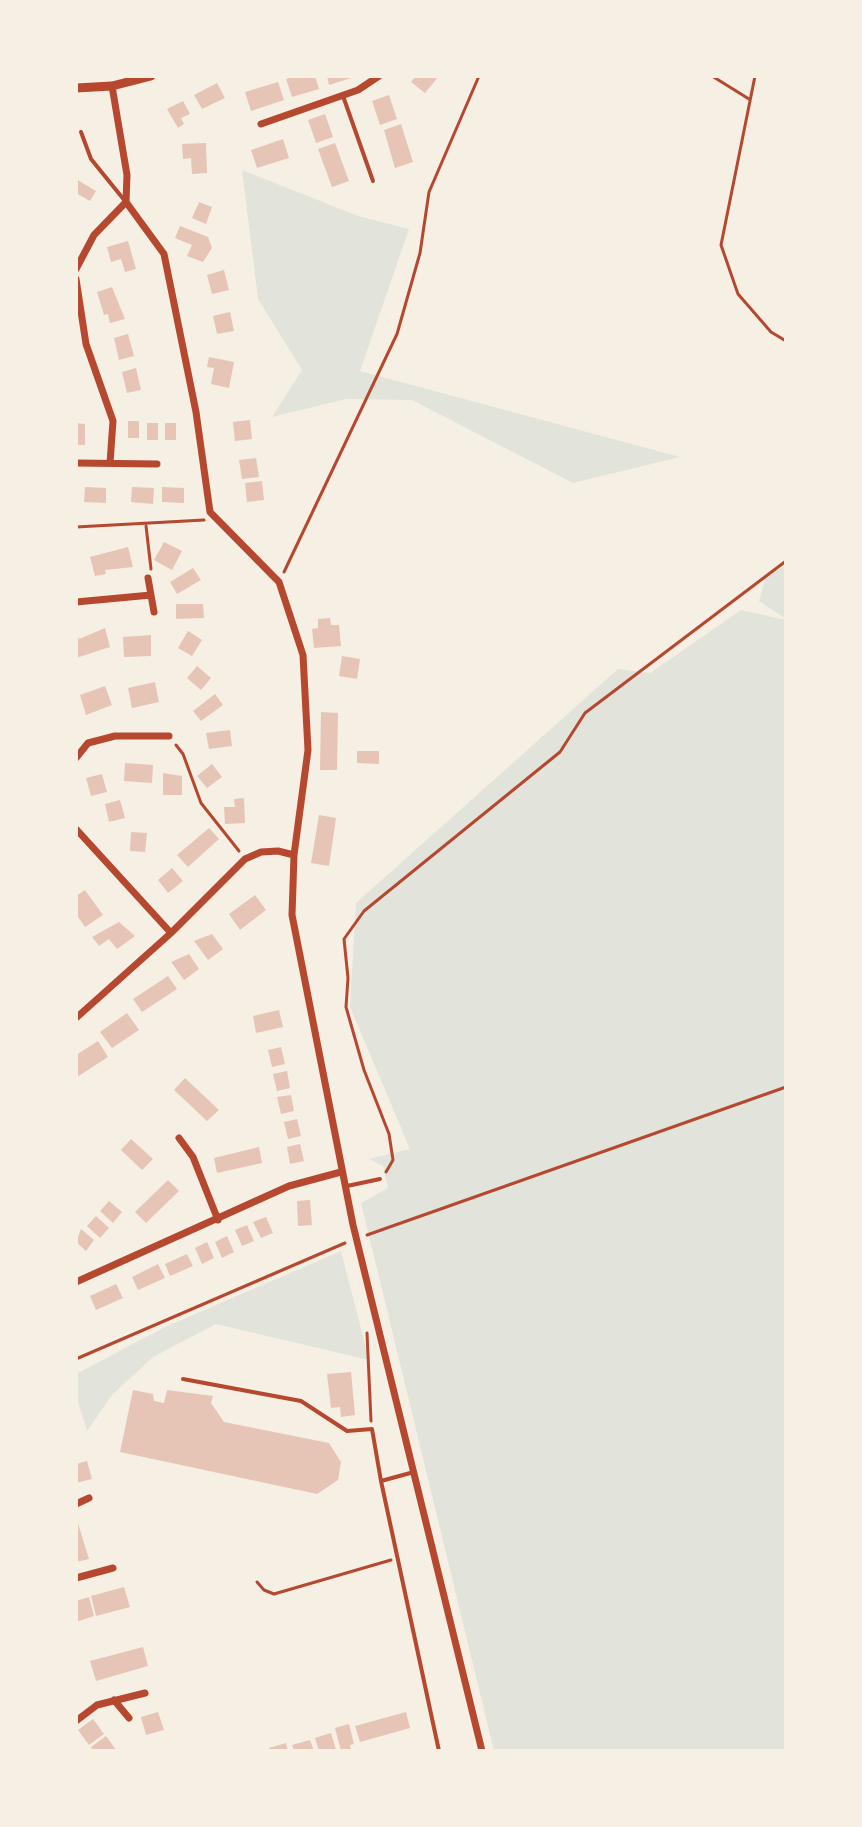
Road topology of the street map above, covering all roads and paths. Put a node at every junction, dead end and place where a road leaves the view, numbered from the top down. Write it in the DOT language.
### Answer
graph roads {
  1 [pos="149,76"];
  2 [pos="379,76"];
  3 [pos="479,76"];
  4 [pos="712,76"];
  5 [pos="755,76"];
  6 [pos="112,86"];
  7 [pos="76,88"];
  8 [pos="343,96"];
  9 [pos="751,100"];
  10 [pos="261,124"];
  11 [pos="81,132"];
  12 [pos="373,181"];
  13 [pos="126,202"];
  14 [pos="76,269"];
  15 [pos="76,279"];
  16 [pos="786,341"];
  17 [pos="86,344"];
  18 [pos="76,349"];
  19 [pos="76,463"];
  20 [pos="110,463"];
  21 [pos="157,464"];
  22 [pos="197,522"];
  23 [pos="146,526"];
  24 [pos="76,527"];
  25 [pos="786,561"];
  26 [pos="148,578"];
  27 [pos="279,582"];
  28 [pos="151,595"];
  29 [pos="76,602"];
  30 [pos="154,612"];
  31 [pos="169,736"];
  32 [pos="76,758"];
  33 [pos="76,829"];
  34 [pos="294,855"];
  35 [pos="245,859"];
  36 [pos="171,933"];
  37 [pos="76,1018"];
  38 [pos="786,1087"];
  39 [pos="179,1138"];
  40 [pos="341,1172"];
  41 [pos="380,1179"];
  42 [pos="344,1187"];
  43 [pos="218,1220"];
  44 [pos="356,1239"];
  45 [pos="76,1282"];
  46 [pos="367,1332"];
  47 [pos="76,1359"];
  48 [pos="183,1379"];
  49 [pos="372,1429"];
  50 [pos="414,1472"];
  51 [pos="381,1481"];
  52 [pos="89,1498"];
  53 [pos="76,1504"];
  54 [pos="398,1558"];
  55 [pos="113,1568"];
  56 [pos="76,1578"];
  57 [pos="257,1582"];
  58 [pos="145,1693"];
  59 [pos="114,1700"];
  60 [pos="129,1718"];
  61 [pos="76,1721"];
  62 [pos="439,1751"];
  63 [pos="482,1751"];
  1 -- 6 [label="street"];
  2 -- 8 [label="street"];
  3 -- 27 [label="path"];
  4 -- 9 [label="path"];
  5 -- 9 [label="path"];
  6 -- 7 [label="street"];
  6 -- 13 [label="street"];
  8 -- 10 [label="street"];
  8 -- 12 [label="lane"];
  9 -- 16 [label="path"];
  11 -- 13 [label="lane"];
  13 -- 14 [label="street"];
  13 -- 27 [label="street"];
  15 -- 17 [label="street"];
  17 -- 18 [label="street"];
  17 -- 20 [label="street"];
  19 -- 20 [label="street"];
  20 -- 21 [label="street"];
  22 -- 23 [label="path"];
  23 -- 24 [label="path"];
  23 -- 26 [label="path"];
  25 -- 41 [label="path"];
  26 -- 28 [label="street"];
  27 -- 34 [label="street"];
  28 -- 29 [label="street"];
  28 -- 30 [label="street"];
  31 -- 32 [label="street"];
  31 -- 35 [label="path"];
  33 -- 36 [label="street"];
  34 -- 35 [label="street"];
  34 -- 40 [label="street"];
  35 -- 36 [label="street"];
  36 -- 37 [label="street"];
  38 -- 44 [label="path"];
  39 -- 43 [label="street"];
  40 -- 42 [label="street"];
  40 -- 43 [label="street"];
  41 -- 42 [label="lane"];
  42 -- 44 [label="street"];
  43 -- 45 [label="street"];
  44 -- 47 [label="path"];
  44 -- 50 [label="street"];
  46 -- 49 [label="path"];
  48 -- 49 [label="lane"];
  49 -- 51 [label="lane"];
  50 -- 51 [label="lane"];
  50 -- 63 [label="street"];
  51 -- 54 [label="lane"];
  52 -- 53 [label="street"];
  54 -- 57 [label="path"];
  54 -- 62 [label="lane"];
  55 -- 56 [label="street"];
  58 -- 59 [label="street"];
  59 -- 60 [label="street"];
  59 -- 61 [label="street"];
}
